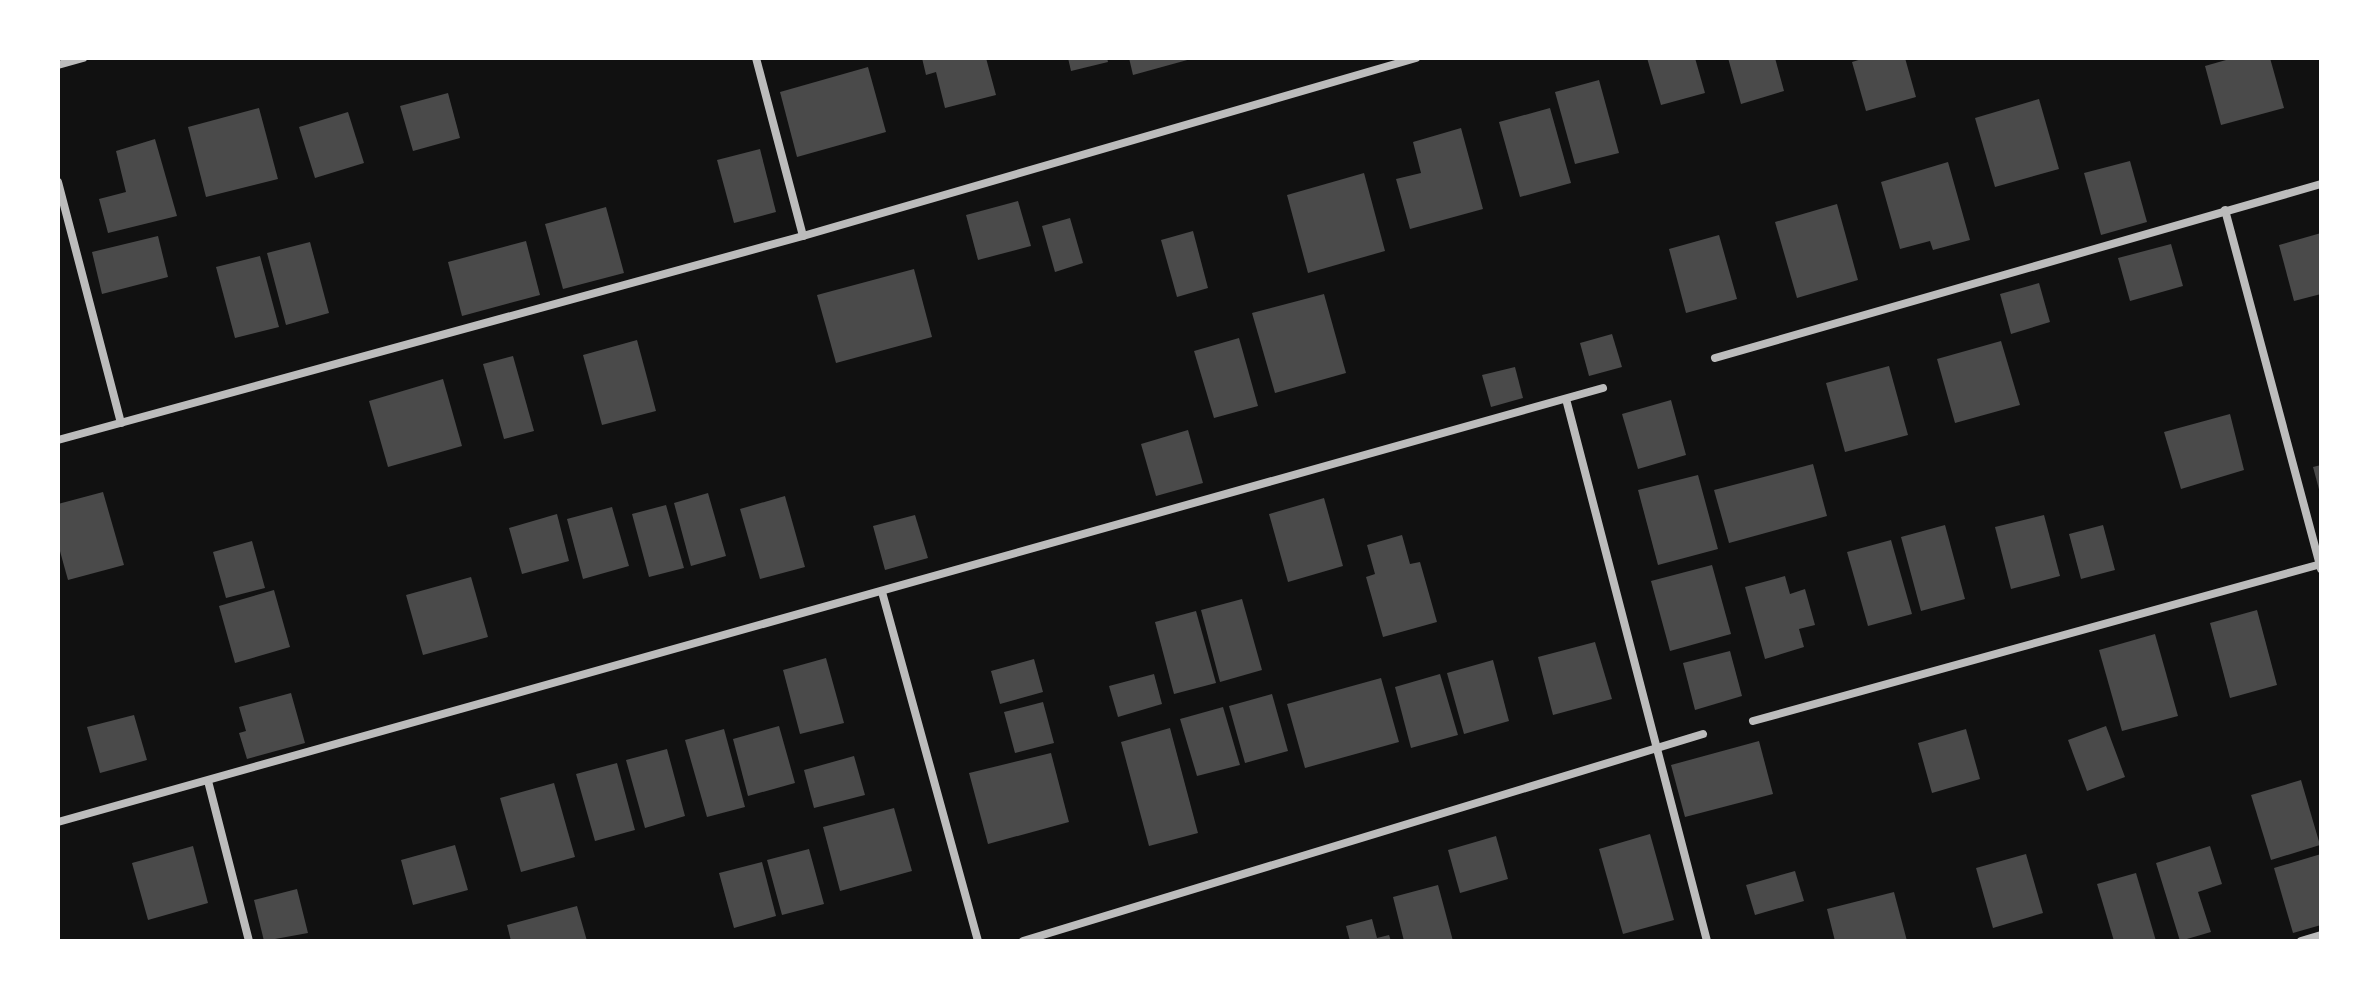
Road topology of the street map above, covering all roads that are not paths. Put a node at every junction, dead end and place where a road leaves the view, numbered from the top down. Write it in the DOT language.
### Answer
graph roads {
  1 [pos="83,58"];
  2 [pos="756,58"];
  3 [pos="1416,58"];
  4 [pos="58,65"];
  5 [pos="58,182"];
  6 [pos="2321,184"];
  7 [pos="2225,210"];
  8 [pos="803,236"];
  9 [pos="1715,358"];
  10 [pos="1603,388"];
  11 [pos="1566,399"];
  12 [pos="121,423"];
  13 [pos="58,440"];
  14 [pos="2321,566"];
  15 [pos="882,592"];
  16 [pos="1753,721"];
  17 [pos="1703,734"];
  18 [pos="1656,747"];
  19 [pos="208,781"];
  20 [pos="58,822"];
  21 [pos="2321,935"];
  22 [pos="249,941"];
  23 [pos="978,941"];
  24 [pos="1023,941"];
  25 [pos="1707,941"];
  26 [pos="2301,941"];
  1 -- 4 [label="street"];
  2 -- 8 [label="street"];
  3 -- 8 [label="street"];
  5 -- 12 [label="street"];
  6 -- 7 [label="street"];
  7 -- 9 [label="street"];
  7 -- 14 [label="street"];
  8 -- 12 [label="street"];
  10 -- 11 [label="street"];
  11 -- 15 [label="street"];
  11 -- 18 [label="street"];
  12 -- 13 [label="street"];
  14 -- 16 [label="street"];
  15 -- 19 [label="street"];
  15 -- 23 [label="street"];
  17 -- 18 [label="street"];
  18 -- 24 [label="street"];
  18 -- 25 [label="street"];
  19 -- 20 [label="street"];
  19 -- 22 [label="street"];
  21 -- 26 [label="street"];
}
